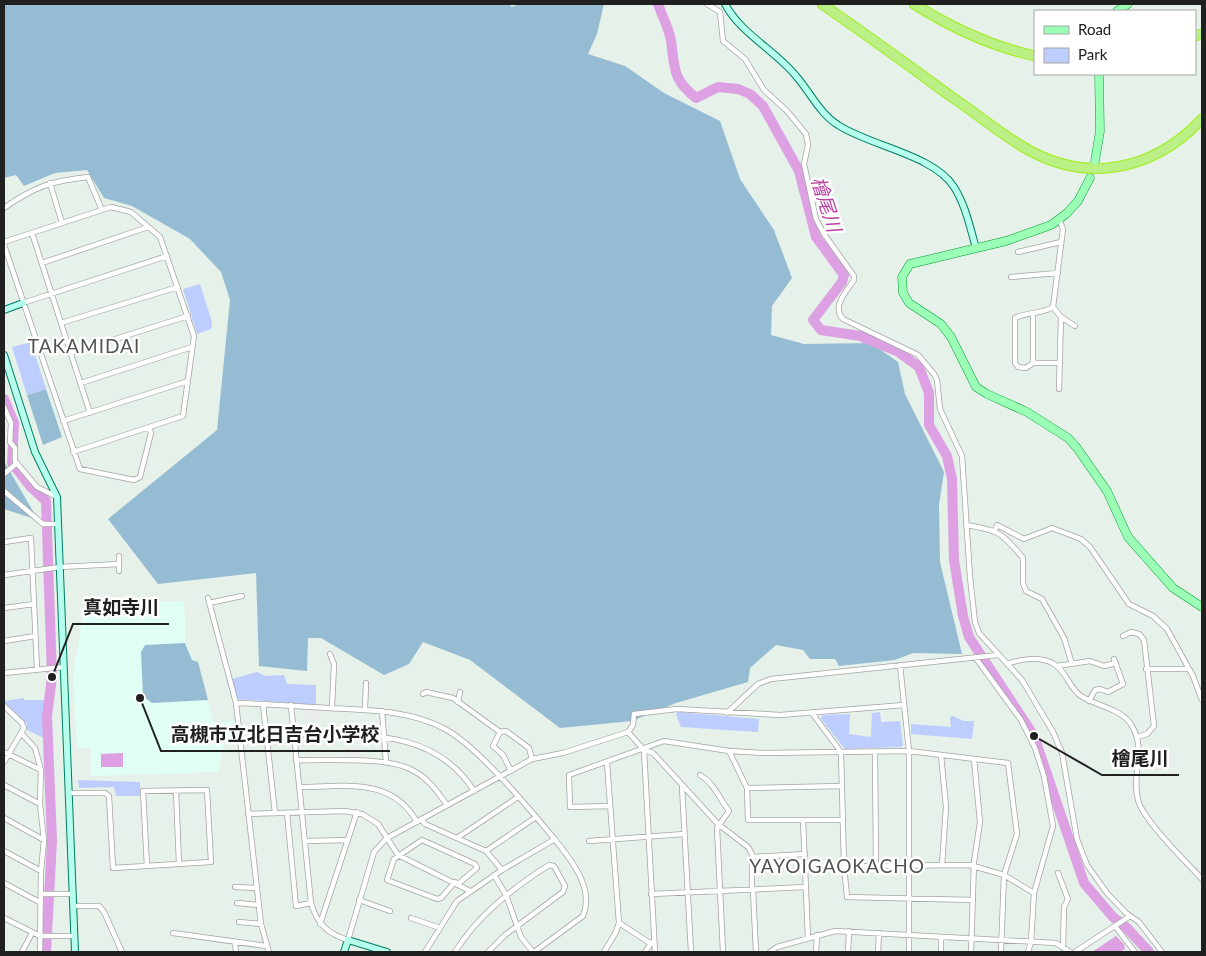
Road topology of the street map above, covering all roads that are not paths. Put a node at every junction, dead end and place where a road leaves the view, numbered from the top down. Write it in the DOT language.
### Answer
graph roads {
  1 [pos="707,4"];
  2 [pos="725,4"];
  3 [pos="822,4"];
  4 [pos="914,4"];
  5 [pos="1034,56"];
  6 [pos="1099,75"];
  7 [pos="1202,119"];
  8 [pos="1095,161"];
  9 [pos="1090,178"];
  10 [pos="50,183"];
  11 [pos="4,208"];
  12 [pos="102,210"];
  13 [pos="1060,219"];
  14 [pos="62,223"];
  15 [pos="148,227"];
  16 [pos="32,233"];
  17 [pos="1062,242"];
  18 [pos="4,243"];
  19 [pos="976,248"];
  20 [pos="1018,252"];
  21 [pos="167,256"];
  22 [pos="42,263"];
  23 [pos="1058,273"];
  24 [pos="1012,277"];
  25 [pos="178,286"];
  26 [pos="52,294"];
  27 [pos="23,303"];
  28 [pos="1053,307"];
  29 [pos="4,310"];
  30 [pos="1033,313"];
  31 [pos="188,316"];
  32 [pos="1061,317"];
  33 [pos="61,323"];
  34 [pos="1075,326"];
  35 [pos="192,347"];
  36 [pos="71,353"];
  37 [pos="4,355"];
  38 [pos="1032,363"];
  39 [pos="1060,363"];
  40 [pos="188,382"];
  41 [pos="81,383"];
  42 [pos="1059,389"];
  43 [pos="4,407"];
  44 [pos="90,413"];
  45 [pos="63,422"];
  46 [pos="149,427"];
  47 [pos="73,452"];
  48 [pos="17,463"];
  49 [pos="4,474"];
  50 [pos="4,491"];
  51 [pos="58,497"];
  52 [pos="59,524"];
  53 [pos="966,525"];
  54 [pos="995,530"];
  55 [pos="4,542"];
  56 [pos="119,556"];
  57 [pos="119,564"];
  58 [pos="60,567"];
  59 [pos="32,571"];
  60 [pos="119,571"];
  61 [pos="4,575"];
  62 [pos="242,596"];
  63 [pos="34,604"];
  64 [pos="1202,607"];
  65 [pos="4,608"];
  66 [pos="35,636"];
  67 [pos="1123,636"];
  68 [pos="4,641"];
  69 [pos="330,654"];
  70 [pos="998,655"];
  71 [pos="975,657"];
  72 [pos="1007,664"];
  73 [pos="1072,664"];
  74 [pos="900,665"];
  75 [pos="1057,666"];
  76 [pos="64,667"];
  77 [pos="37,669"];
  78 [pos="1146,669"];
  79 [pos="1189,669"];
  80 [pos="4,673"];
  81 [pos="366,683"];
  82 [pos="460,692"];
  83 [pos="424,694"];
  84 [pos="1202,700"];
  85 [pos="1089,701"];
  86 [pos="458,702"];
  87 [pos="236,703"];
  88 [pos="263,704"];
  89 [pos="291,705"];
  90 [pos="904,705"];
  91 [pos="4,706"];
  92 [pos="332,708"];
  93 [pos="364,710"];
  94 [pos="382,711"];
  95 [pos="727,713"];
  96 [pos="812,713"];
  97 [pos="500,732"];
  98 [pos="628,732"];
  99 [pos="20,733"];
  100 [pos="294,734"];
  101 [pos="384,736"];
  102 [pos="1137,736"];
  103 [pos="644,750"];
  104 [pos="729,751"];
  105 [pos="909,751"];
  106 [pos="841,752"];
  107 [pos="875,752"];
  108 [pos="6,754"];
  109 [pos="941,755"];
  110 [pos="532,759"];
  111 [pos="974,759"];
  112 [pos="296,760"];
  113 [pos="4,762"];
  114 [pos="386,762"];
  115 [pos="607,763"];
  116 [pos="41,770"];
  117 [pos="511,771"];
  118 [pos="704,775"];
  119 [pos="499,777"];
  120 [pos="4,785"];
  121 [pos="682,786"];
  122 [pos="841,786"];
  123 [pos="300,787"];
  124 [pos="747,788"];
  125 [pos="176,790"];
  126 [pos="474,791"];
  127 [pos="69,794"];
  128 [pos="518,797"];
  129 [pos="40,804"];
  130 [pos="447,805"];
  131 [pos="610,806"];
  132 [pos="302,812"];
  133 [pos="357,812"];
  134 [pos="275,813"];
  135 [pos="287,813"];
  136 [pos="248,814"];
  137 [pos="536,817"];
  138 [pos="4,818"];
  139 [pos="419,820"];
  140 [pos="803,820"];
  141 [pos="842,820"];
  142 [pos="718,824"];
  143 [pos="684,834"];
  144 [pos="648,836"];
  145 [pos="387,838"];
  146 [pos="457,838"];
  147 [pos="554,839"];
  148 [pos="614,839"];
  149 [pos="44,840"];
  150 [pos="348,840"];
  151 [pos="589,840"];
  152 [pos="305,841"];
  153 [pos="4,851"];
  154 [pos="486,851"];
  155 [pos="805,854"];
  156 [pos="398,855"];
  157 [pos="752,857"];
  158 [pos="179,864"];
  159 [pos="942,865"];
  160 [pos="147,866"];
  161 [pos="844,866"];
  162 [pos="876,866"];
  163 [pos="910,866"];
  164 [pos="974,866"];
  165 [pos="502,870"];
  166 [pos="41,871"];
  167 [pos="1058,873"];
  168 [pos="1004,875"];
  169 [pos="494,876"];
  170 [pos="1202,879"];
  171 [pos="4,883"];
  172 [pos="457,883"];
  173 [pos="235,887"];
  174 [pos="806,887"];
  175 [pos="257,888"];
  176 [pos="470,890"];
  177 [pos="753,890"];
  178 [pos="720,891"];
  179 [pos="687,893"];
  180 [pos="1034,893"];
  181 [pos="42,894"];
  182 [pos="72,894"];
  183 [pos="651,894"];
  184 [pos="506,895"];
  185 [pos="909,898"];
  186 [pos="359,900"];
  187 [pos="973,900"];
  188 [pos="41,903"];
  189 [pos="237,903"];
  190 [pos="311,903"];
  191 [pos="259,905"];
  192 [pos="74,906"];
  193 [pos="390,910"];
  194 [pos="1129,917"];
  195 [pos="4,918"];
  196 [pos="411,918"];
  197 [pos="239,922"];
  198 [pos="620,923"];
  199 [pos="261,924"];
  200 [pos="320,924"];
  201 [pos="517,926"];
  202 [pos="1115,926"];
  203 [pos="440,928"];
  204 [pos="849,931"];
  205 [pos="32,933"];
  206 [pos="173,933"];
  207 [pos="879,933"];
  208 [pos="909,935"];
  209 [pos="40,936"];
  210 [pos="74,936"];
  211 [pos="817,936"];
  212 [pos="941,937"];
  213 [pos="808,938"];
  214 [pos="972,938"];
  215 [pos="654,939"];
  216 [pos="348,940"];
  217 [pos="1001,940"];
  218 [pos="235,942"];
  219 [pos="1032,942"];
  220 [pos="650,943"];
  221 [pos="785,945"];
  222 [pos="266,946"];
  223 [pos="1063,948"];
  224 [pos="22,952"];
  225 [pos="40,952"];
  226 [pos="75,952"];
  227 [pos="122,952"];
  228 [pos="236,952"];
  229 [pos="269,952"];
  230 [pos="344,952"];
  231 [pos="387,952"];
  232 [pos="425,952"];
  233 [pos="455,952"];
  234 [pos="488,952"];
  235 [pos="533,952"];
  236 [pos="604,952"];
  237 [pos="645,952"];
  238 [pos="655,952"];
  239 [pos="690,952"];
  240 [pos="723,952"];
  241 [pos="756,952"];
  242 [pos="770,952"];
  243 [pos="784,952"];
  244 [pos="816,952"];
  245 [pos="848,952"];
  246 [pos="878,952"];
  247 [pos="908,952"];
  248 [pos="941,952"];
  249 [pos="971,952"];
  250 [pos="1001,952"];
  251 [pos="1028,952"];
  252 [pos="1070,952"];
  253 [pos="1075,952"];
  254 [pos="1135,952"];
  255 [pos="1162,952"];
  1 -- 53 [label="street"];
  2 -- 19 [label="street"];
  3 -- 7 [label="highway"];
  4 -- 5 [label="highway"];
  6 -- 8 [label="main road"];
  9 -- 13 [label="main road"];
  10 -- 11 [label="street"];
  10 -- 12 [label="street"];
  10 -- 14 [label="street"];
  12 -- 14 [label="street"];
  12 -- 15 [label="street"];
  13 -- 17 [label="street"];
  13 -- 19 [label="main road"];
  14 -- 16 [label="street"];
  15 -- 21 [label="street"];
  15 -- 22 [label="street"];
  16 -- 18 [label="street"];
  16 -- 22 [label="street"];
  17 -- 20 [label="street"];
  17 -- 23 [label="street"];
  18 -- 27 [label="street"];
  19 -- 64 [label="main road"];
  21 -- 25 [label="street"];
  21 -- 26 [label="street"];
  22 -- 26 [label="street"];
  23 -- 24 [label="street"];
  23 -- 28 [label="street"];
  25 -- 31 [label="street"];
  25 -- 33 [label="street"];
  26 -- 27 [label="street"];
  26 -- 33 [label="street"];
  27 -- 29 [label="street"];
  27 -- 45 [label="street"];
  28 -- 30 [label="street"];
  28 -- 32 [label="street"];
  30 -- 38 [label="street"];
  30 -- 38 [label="street"];
  31 -- 35 [label="street"];
  31 -- 36 [label="street"];
  32 -- 34 [label="street"];
  32 -- 39 [label="street"];
  33 -- 36 [label="street"];
  35 -- 40 [label="street"];
  35 -- 41 [label="street"];
  36 -- 41 [label="street"];
  37 -- 51 [label="street"];
  38 -- 39 [label="street"];
  39 -- 42 [label="street"];
  40 -- 44 [label="street"];
  40 -- 46 [label="street"];
  41 -- 44 [label="street"];
  43 -- 48 [label="street"];
  44 -- 45 [label="street"];
  45 -- 47 [label="street"];
  46 -- 47 [label="street"];
  46 -- 47 [label="street"];
  48 -- 49 [label="street"];
  48 -- 51 [label="street"];
  50 -- 52 [label="street"];
  51 -- 52 [label="street"];
  52 -- 58 [label="street"];
  53 -- 54 [label="street"];
  53 -- 70 [label="street"];
  54 -- 73 [label="street"];
  54 -- 79 [label="street"];
  55 -- 59 [label="street"];
  56 -- 57 [label="street"];
  57 -- 58 [label="street"];
  57 -- 60 [label="street"];
  58 -- 59 [label="street"];
  58 -- 76 [label="street"];
  59 -- 61 [label="street"];
  59 -- 63 [label="street"];
  62 -- 87 [label="street"];
  63 -- 65 [label="street"];
  63 -- 66 [label="street"];
  66 -- 68 [label="street"];
  66 -- 77 [label="street"];
  67 -- 78 [label="street"];
  69 -- 92 [label="street"];
  70 -- 71 [label="street"];
  70 -- 72 [label="street"];
  71 -- 74 [label="street"];
  71 -- 180 [label="street"];
  72 -- 75 [label="street"];
  72 -- 194 [label="street"];
  73 -- 75 [label="street"];
  73 -- 85 [label="street"];
  74 -- 90 [label="street"];
  74 -- 95 [label="street"];
  75 -- 85 [label="street"];
  76 -- 77 [label="street"];
  76 -- 127 [label="street"];
  77 -- 80 [label="street"];
  78 -- 79 [label="street"];
  78 -- 102 [label="street"];
  79 -- 84 [label="street"];
  81 -- 93 [label="street"];
  82 -- 86 [label="street"];
  83 -- 86 [label="street"];
  85 -- 102 [label="street"];
  86 -- 97 [label="street"];
  87 -- 88 [label="street"];
  87 -- 136 [label="street"];
  88 -- 89 [label="street"];
  88 -- 134 [label="street"];
  89 -- 92 [label="street"];
  89 -- 100 [label="street"];
  90 -- 96 [label="street"];
  90 -- 105 [label="street"];
  91 -- 99 [label="street"];
  92 -- 93 [label="street"];
  93 -- 94 [label="street"];
  94 -- 101 [label="street"];
  94 -- 119 [label="street"];
  95 -- 96 [label="street"];
  95 -- 98 [label="street"];
  96 -- 106 [label="street"];
  97 -- 110 [label="street"];
  97 -- 117 [label="street"];
  98 -- 103 [label="street"];
  98 -- 110 [label="street"];
  99 -- 108 [label="street"];
  99 -- 116 [label="street"];
  100 -- 101 [label="street"];
  100 -- 112 [label="street"];
  101 -- 114 [label="street"];
  101 -- 126 [label="street"];
  102 -- 170 [label="street"];
  103 -- 104 [label="street"];
  103 -- 115 [label="street"];
  103 -- 121 [label="street"];
  103 -- 144 [label="street"];
  104 -- 106 [label="street"];
  104 -- 124 [label="street"];
  105 -- 107 [label="street"];
  105 -- 109 [label="street"];
  105 -- 163 [label="street"];
  106 -- 107 [label="street"];
  106 -- 122 [label="street"];
  107 -- 162 [label="street"];
  108 -- 113 [label="street"];
  108 -- 116 [label="street"];
  109 -- 111 [label="street"];
  109 -- 159 [label="street"];
  110 -- 117 [label="street"];
  111 -- 164 [label="street"];
  111 -- 168 [label="street"];
  112 -- 114 [label="street"];
  112 -- 123 [label="street"];
  114 -- 130 [label="street"];
  115 -- 131 [label="street"];
  115 -- 131 [label="street"];
  116 -- 129 [label="street"];
  117 -- 119 [label="street"];
  118 -- 142 [label="street"];
  119 -- 126 [label="street"];
  119 -- 128 [label="street"];
  120 -- 129 [label="street"];
  121 -- 142 [label="street"];
  121 -- 143 [label="street"];
  122 -- 124 [label="street"];
  122 -- 141 [label="street"];
  123 -- 132 [label="street"];
  123 -- 139 [label="street"];
  124 -- 140 [label="street"];
  125 -- 158 [label="street"];
  125 -- 158 [label="street"];
  125 -- 160 [label="street"];
  126 -- 130 [label="street"];
  127 -- 160 [label="street"];
  127 -- 182 [label="street"];
  128 -- 137 [label="street"];
  128 -- 146 [label="street"];
  129 -- 149 [label="street"];
  130 -- 139 [label="street"];
  131 -- 148 [label="street"];
  132 -- 133 [label="street"];
  132 -- 135 [label="street"];
  132 -- 152 [label="street"];
  133 -- 145 [label="street"];
  133 -- 150 [label="street"];
  134 -- 135 [label="street"];
  134 -- 136 [label="street"];
  135 -- 190 [label="street"];
  136 -- 175 [label="street"];
  137 -- 147 [label="street"];
  137 -- 154 [label="street"];
  138 -- 149 [label="street"];
  139 -- 145 [label="street"];
  139 -- 146 [label="street"];
  140 -- 141 [label="street"];
  140 -- 155 [label="street"];
  141 -- 161 [label="street"];
  142 -- 157 [label="street"];
  142 -- 178 [label="street"];
  143 -- 144 [label="street"];
  143 -- 179 [label="street"];
  144 -- 148 [label="street"];
  144 -- 183 [label="street"];
  145 -- 156 [label="street"];
  145 -- 186 [label="street"];
  146 -- 154 [label="street"];
  147 -- 165 [label="street"];
  147 -- 235 [label="street"];
  148 -- 151 [label="street"];
  148 -- 198 [label="street"];
  149 -- 166 [label="street"];
  150 -- 152 [label="street"];
  150 -- 200 [label="street"];
  152 -- 190 [label="street"];
  153 -- 166 [label="street"];
  154 -- 165 [label="street"];
  155 -- 157 [label="street"];
  155 -- 174 [label="street"];
  156 -- 172 [label="street"];
  156 -- 172 [label="street"];
  156 -- 172 [label="street"];
  157 -- 177 [label="street"];
  158 -- 160 [label="street"];
  159 -- 163 [label="street"];
  159 -- 164 [label="street"];
  161 -- 162 [label="street"];
  161 -- 185 [label="street"];
  162 -- 163 [label="street"];
  163 -- 185 [label="street"];
  164 -- 168 [label="street"];
  164 -- 187 [label="street"];
  165 -- 169 [label="street"];
  166 -- 181 [label="street"];
  167 -- 223 [label="street"];
  168 -- 180 [label="street"];
  168 -- 217 [label="street"];
  169 -- 176 [label="street"];
  169 -- 184 [label="street"];
  171 -- 188 [label="street"];
  172 -- 176 [label="street"];
  173 -- 175 [label="street"];
  174 -- 177 [label="street"];
  174 -- 213 [label="street"];
  175 -- 191 [label="street"];
  176 -- 203 [label="street"];
  177 -- 178 [label="street"];
  177 -- 241 [label="street"];
  178 -- 179 [label="street"];
  178 -- 240 [label="street"];
  179 -- 183 [label="street"];
  179 -- 239 [label="street"];
  180 -- 219 [label="street"];
  181 -- 182 [label="street"];
  181 -- 188 [label="street"];
  182 -- 192 [label="street"];
  183 -- 215 [label="street"];
  184 -- 201 [label="street"];
  184 -- 201 [label="street"];
  184 -- 233 [label="street"];
  185 -- 187 [label="street"];
  185 -- 208 [label="street"];
  186 -- 193 [label="street"];
  186 -- 216 [label="street"];
  187 -- 214 [label="street"];
  188 -- 209 [label="street"];
  189 -- 191 [label="street"];
  190 -- 200 [label="street"];
  191 -- 199 [label="street"];
  192 -- 210 [label="street"];
  192 -- 227 [label="street"];
  194 -- 202 [label="street"];
  194 -- 255 [label="street"];
  195 -- 205 [label="street"];
  196 -- 203 [label="street"];
  197 -- 199 [label="street"];
  198 -- 220 [label="street"];
  198 -- 236 [label="street"];
  199 -- 222 [label="street"];
  200 -- 216 [label="street"];
  201 -- 234 [label="street"];
  201 -- 235 [label="street"];
  202 -- 253 [label="street"];
  202 -- 254 [label="street"];
  203 -- 232 [label="street"];
  204 -- 207 [label="street"];
  204 -- 211 [label="street"];
  204 -- 245 [label="street"];
  205 -- 209 [label="street"];
  205 -- 224 [label="street"];
  206 -- 218 [label="street"];
  207 -- 208 [label="street"];
  207 -- 246 [label="street"];
  208 -- 212 [label="street"];
  208 -- 247 [label="street"];
  209 -- 210 [label="street"];
  209 -- 225 [label="street"];
  210 -- 226 [label="street"];
  211 -- 213 [label="street"];
  211 -- 244 [label="street"];
  212 -- 214 [label="street"];
  212 -- 248 [label="street"];
  213 -- 221 [label="street"];
  214 -- 217 [label="street"];
  214 -- 249 [label="street"];
  215 -- 220 [label="street"];
  215 -- 238 [label="street"];
  216 -- 230 [label="street"];
  216 -- 231 [label="street"];
  217 -- 219 [label="street"];
  217 -- 250 [label="street"];
  218 -- 222 [label="street"];
  218 -- 228 [label="street"];
  219 -- 223 [label="street"];
  219 -- 251 [label="street"];
  220 -- 237 [label="street"];
  221 -- 242 [label="street"];
  221 -- 243 [label="street"];
  222 -- 229 [label="street"];
  223 -- 252 [label="street"];
}
